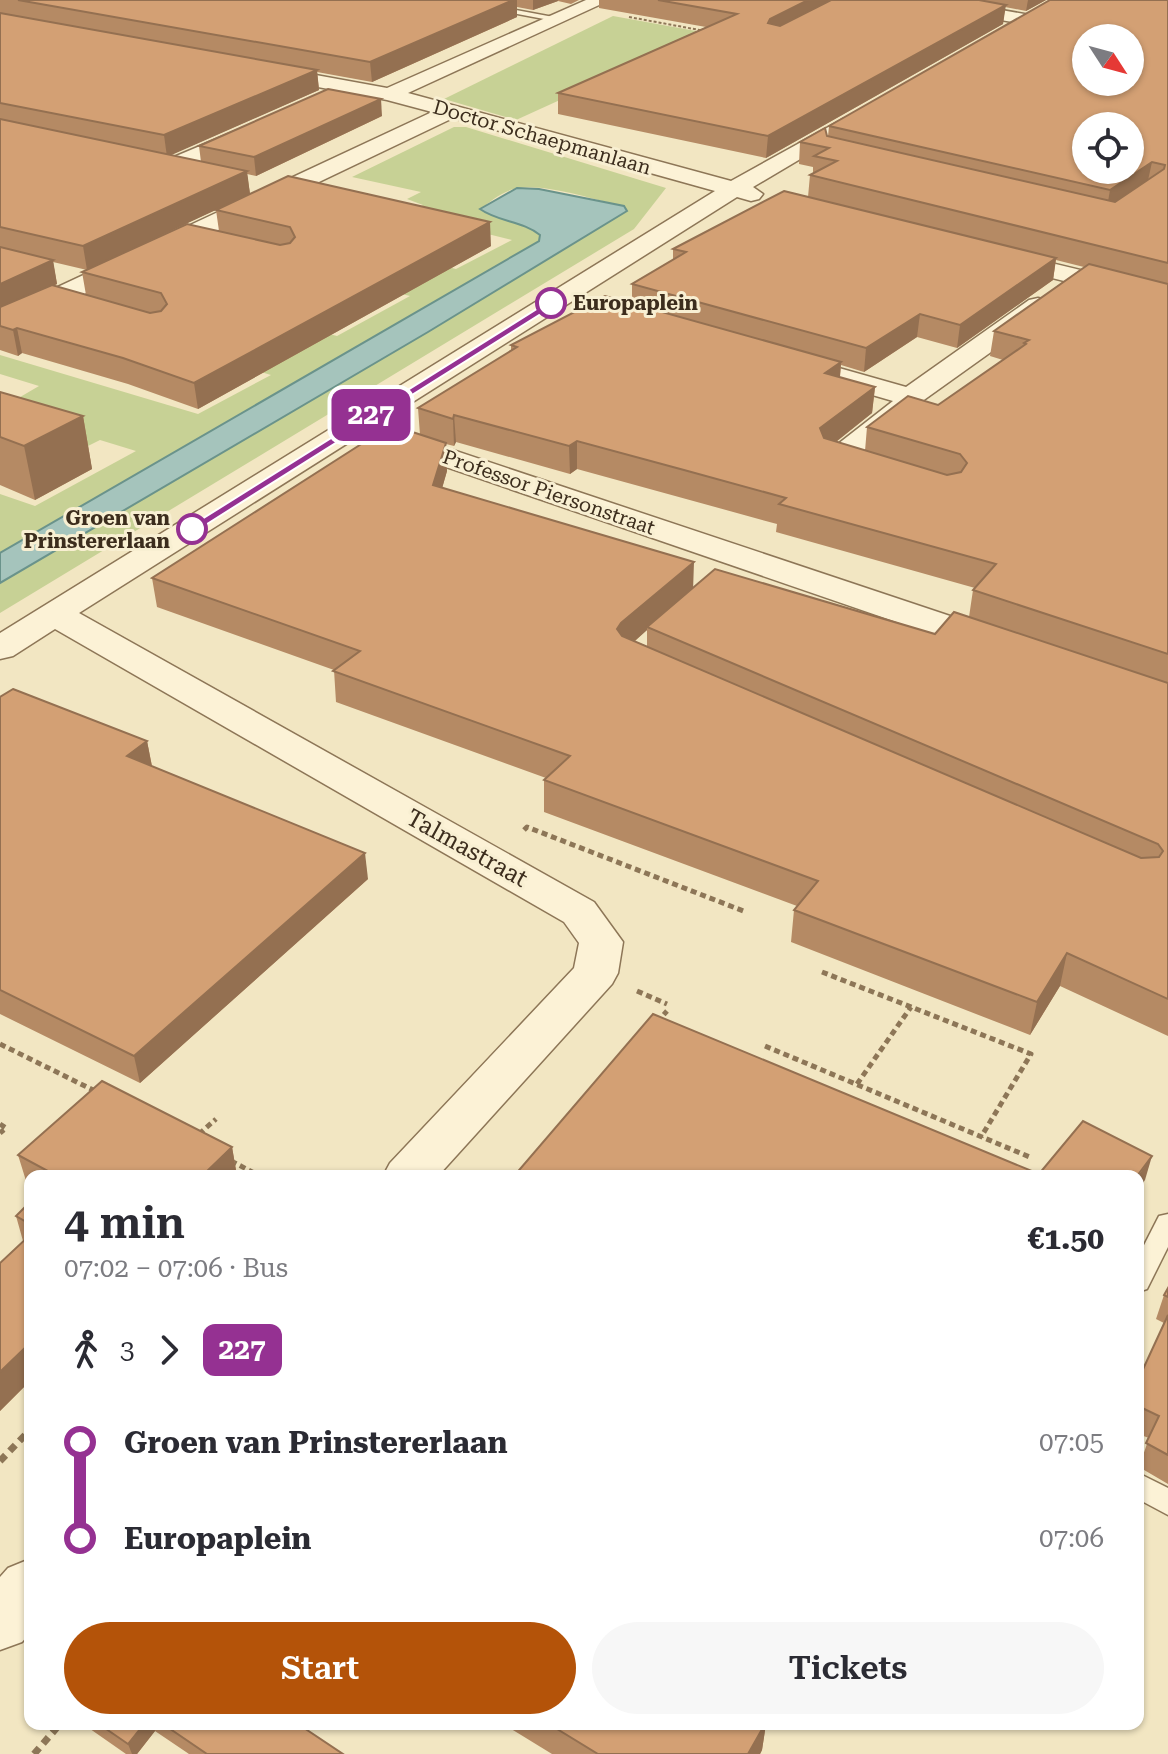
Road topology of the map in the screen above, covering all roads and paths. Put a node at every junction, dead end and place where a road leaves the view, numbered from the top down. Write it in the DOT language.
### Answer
graph roads {
  1 [pos="448,0"];
  2 [pos="601,0"];
  3 [pos="914,0"];
  4 [pos="1050,9"];
  5 [pos="580,10"];
  6 [pos="560,19"];
  7 [pos="1030,20"];
  8 [pos="1008,32"];
  9 [pos="700,39"];
  10 [pos="242,67"];
  11 [pos="350,87"];
  12 [pos="389,94"];
  13 [pos="309,105"];
  14 [pos="450,112"];
  15 [pos="865,115"];
  16 [pos="267,124"];
  17 [pos="212,176"];
  18 [pos="240,182"];
  19 [pos="293,186"];
  20 [pos="734,189"];
  21 [pos="344,191"];
  22 [pos="774,200"];
  23 [pos="188,236"];
  24 [pos="229,245"];
  25 [pos="971,250"];
  26 [pos="46,270"];
  27 [pos="1078,278"];
  28 [pos="91,282"];
  29 [pos="562,297"];
  30 [pos="56,299"];
  31 [pos="1168,299"];
  32 [pos="597,307"];
  33 [pos="98,311"];
  34 [pos="0,324"];
  35 [pos="761,354"];
  36 [pos="910,397"];
  37 [pos="354,426"];
  38 [pos="903,479"];
  39 [pos="55,614"];
  40 [pos="0,648"];
  41 [pos="1032,656"];
  42 [pos="491,861"];
  43 [pos="746,912"];
  44 [pos="822,972"];
  45 [pos="911,1007"];
  46 [pos="667,1011"];
  47 [pos="647,1034"];
  48 [pos="0,1044"];
  49 [pos="765,1046"];
  50 [pos="857,1084"];
  51 [pos="105,1097"];
  52 [pos="216,1119"];
  53 [pos="3,1126"];
  54 [pos="0,1133"];
  55 [pos="981,1137"];
  56 [pos="191,1141"];
  57 [pos="219,1155"];
  58 [pos="1032,1158"];
  59 [pos="248,1170"];
  60 [pos="414,1170"];
  61 [pos="1168,1223"];
  62 [pos="1144,1270"];
  63 [pos="24,1436"];
  64 [pos="0,1461"];
  65 [pos="1144,1488"];
  66 [pos="1168,1502"];
  67 [pos="24,1595"];
  68 [pos="0,1621"];
  69 [pos="55,1730"];
  70 [pos="34,1754"];
  1 -- 6 [label="lane"];
  2 -- 5 [label="street"];
  3 -- 7 [label="street"];
  4 -- 7 [label="street"];
  5 -- 6 [label="street"];
  5 -- 9 [label="path"];
  6 -- 12 [label="street"];
  7 -- 8 [label="street"];
  10 -- 11 [label="street, Doctor Schaepmanlaan"];
  11 -- 12 [label="street, Doctor Schaepmanlaan"];
  11 -- 13 [label="street"];
  12 -- 14 [label="street, Doctor Schaepmanlaan"];
  14 -- 19 [label="street"];
  14 -- 20 [label="street, Doctor Schaepmanlaan"];
  15 -- 20 [label="street"];
  16 -- 17 [label="street"];
  18 -- 19 [label="street"];
  19 -- 21 [label="street"];
  19 -- 23 [label="street"];
  20 -- 22 [label="street, Doctor Schaepmanlaan"];
  20 -- 29 [label="street"];
  23 -- 24 [label="street"];
  23 -- 28 [label="street"];
  25 -- 27 [label="street"];
  26 -- 28 [label="street"];
  27 -- 31 [label="street"];
  27 -- 36 [label="street"];
  28 -- 30 [label="street"];
  29 -- 32 [label="street"];
  29 -- 37 [label="street"];
  30 -- 33 [label="street"];
  30 -- 34 [label="street"];
  35 -- 36 [label="street"];
  36 -- 38 [label="street"];
  37 -- 39 [label="street"];
  37 -- 41 [label="street, Professor Piersonstraat"];
  39 -- 40 [label="street"];
  39 -- 42 [label="street, Talmastraat"];
  42 -- 43 [label="path"];
  42 -- 60 [label="street, Talmastraat"];
  44 -- 45 [label="path"];
  45 -- 50 [label="path"];
  45 -- 55 [label="path"];
  46 -- 47 [label="path"];
  48 -- 51 [label="path"];
  49 -- 50 [label="path"];
  50 -- 55 [label="path"];
  52 -- 56 [label="path"];
  53 -- 54 [label="path"];
  55 -- 58 [label="path"];
  57 -- 59 [label="path"];
  61 -- 62 [label="lane"];
  63 -- 64 [label="path"];
  65 -- 66 [label="lane"];
  67 -- 68 [label="street"];
  69 -- 70 [label="path"];
}
